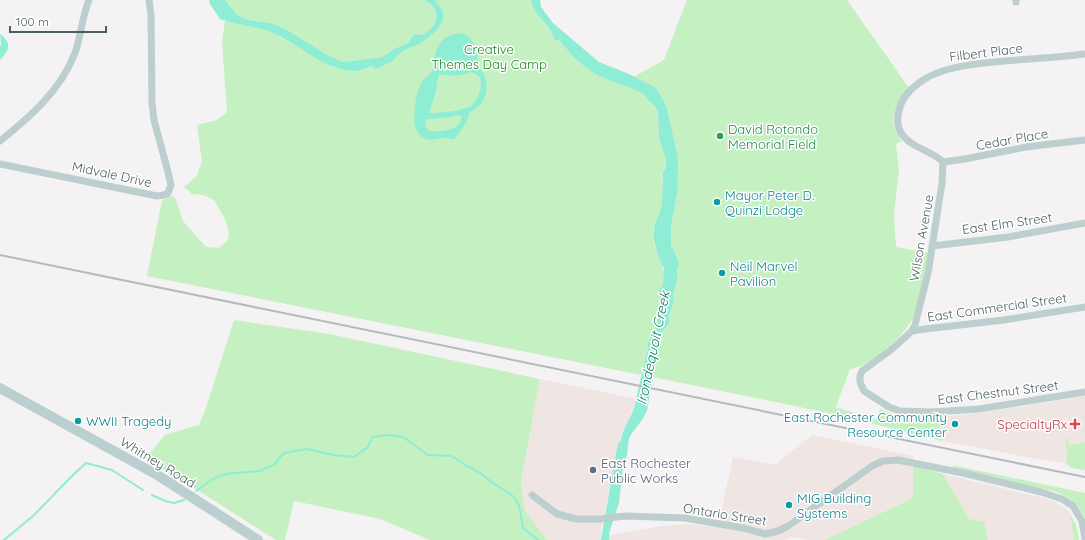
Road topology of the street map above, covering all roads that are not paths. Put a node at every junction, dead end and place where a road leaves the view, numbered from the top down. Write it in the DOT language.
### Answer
graph roads {
  1 [pos="89,0"];
  2 [pos="149,0"];
  3 [pos="1085,54"];
  4 [pos="1085,140"];
  5 [pos="0,141"];
  6 [pos="943,162"];
  7 [pos="0,164"];
  8 [pos="1085,223"];
  9 [pos="932,246"];
  10 [pos="1085,307"];
  11 [pos="912,331"];
  12 [pos="860,376"];
  13 [pos="0,388"];
  14 [pos="1085,392"];
  15 [pos="532,495"];
  16 [pos="1085,538"];
  17 [pos="258,540"];
  1 -- 5 [label="street"];
  2 -- 7 [label="street, Midvale Drive"];
  3 -- 6 [label="street, Filbert Place"];
  4 -- 6 [label="street, Cedar Place"];
  6 -- 9 [label="street, Wilson Avenue"];
  8 -- 9 [label="street, East Elm Street"];
  9 -- 11 [label="street, Wilson Avenue"];
  10 -- 11 [label="street, East Commercial Street"];
  11 -- 12 [label="street, Wilson Avenue"];
  12 -- 14 [label="street, East Chestnut Street"];
  13 -- 17 [label="main road, Whitney Road"];
  15 -- 16 [label="street, Ontario Street"];
}
